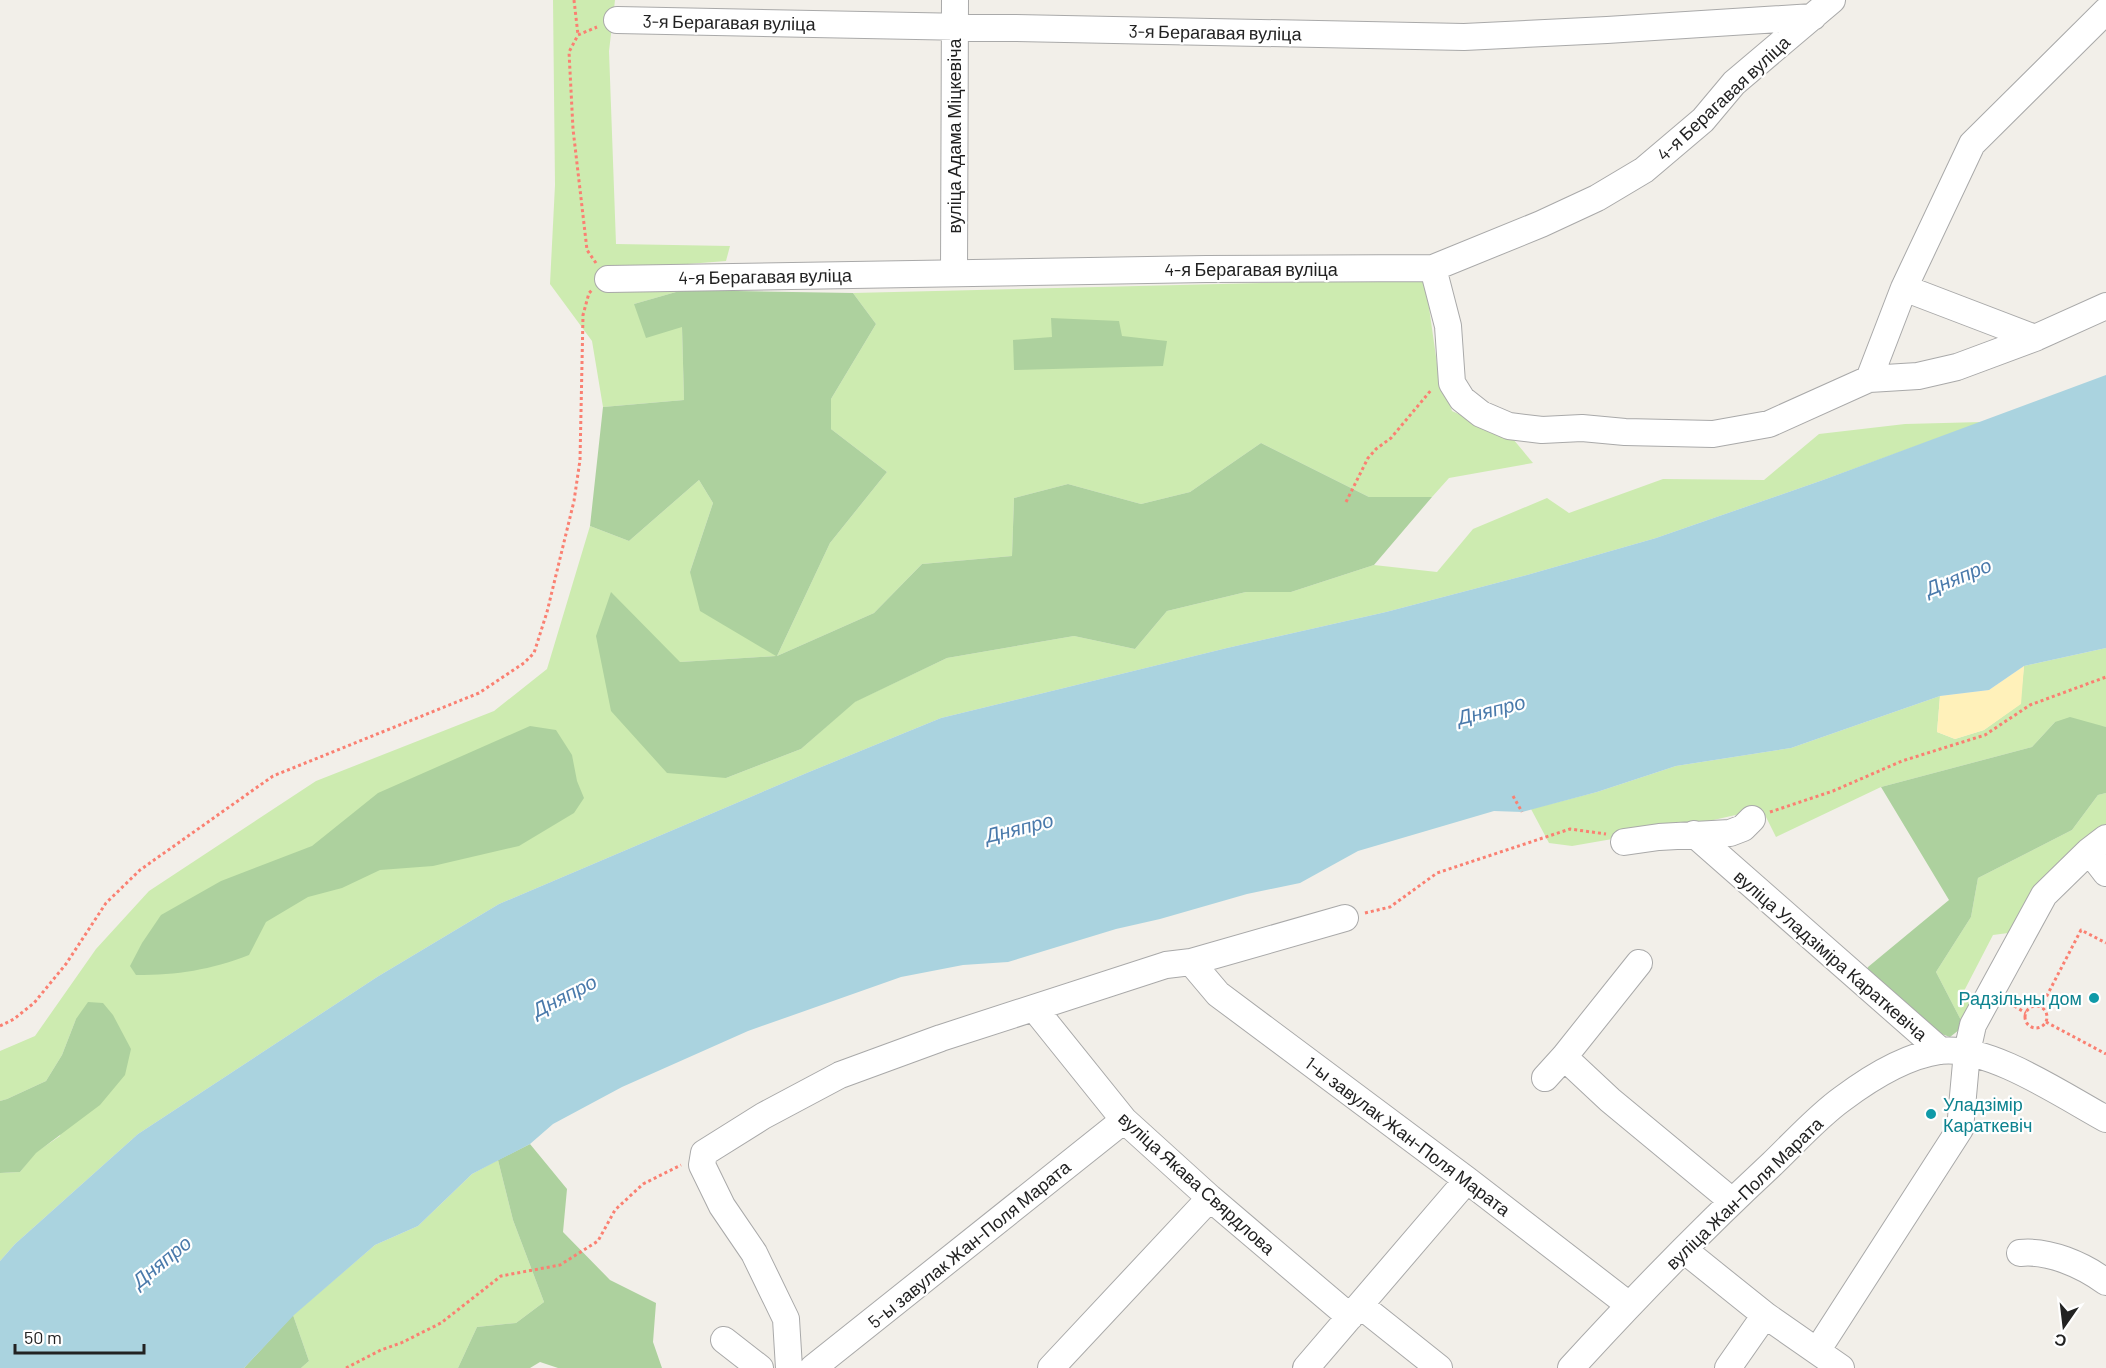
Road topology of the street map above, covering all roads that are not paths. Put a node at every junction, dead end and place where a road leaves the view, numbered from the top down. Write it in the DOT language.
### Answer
graph roads {
  1 [pos="955,0"];
  2 [pos="1832,0"];
  3 [pos="2106,11"];
  4 [pos="1813,17"];
  5 [pos="617,20"];
  6 [pos="955,26"];
  7 [pos="1433,268"];
  8 [pos="954,273"];
  9 [pos="608,279"];
  10 [pos="1904,288"];
  11 [pos="2106,306"];
  12 [pos="2034,338"];
  13 [pos="1869,379"];
  14 [pos="1752,819"];
  15 [pos="1695,834"];
  16 [pos="1624,842"];
  17 [pos="2097,844"];
  18 [pos="2106,873"];
  19 [pos="1346,918"];
  20 [pos="1191,962"];
  21 [pos="1639,963"];
  22 [pos="1034,1008"];
  23 [pos="1941,1051"];
  24 [pos="1967,1052"];
  25 [pos="1564,1057"];
  26 [pos="1545,1078"];
  27 [pos="2106,1119"];
  28 [pos="1124,1120"];
  29 [pos="1467,1180"];
  30 [pos="1210,1198"];
  31 [pos="1732,1201"];
  32 [pos="1684,1250"];
  33 [pos="2020,1253"];
  34 [pos="2106,1282"];
  35 [pos="1629,1305"];
  36 [pos="1355,1311"];
  37 [pos="1765,1315"];
  38 [pos="724,1340"];
  39 [pos="1817,1351"];
  40 [pos="760,1368"];
  41 [pos="789,1368"];
  42 [pos="813,1368"];
  43 [pos="1051,1368"];
  44 [pos="1306,1368"];
  45 [pos="1439,1368"];
  46 [pos="1571,1368"];
  47 [pos="1728,1368"];
  48 [pos="1841,1368"];
  1 -- 6 [label="street, вуліца Адама Міцкевіча"];
  2 -- 4 [label="street, 4-я Берагавая вуліца"];
  3 -- 10 [label="street"];
  4 -- 6 [label="street, 3-я Берагавая вуліца"];
  4 -- 7 [label="street, 4-я Берагавая вуліца"];
  5 -- 6 [label="street, 3-я Берагавая вуліца"];
  6 -- 8 [label="street, вуліца Адама Міцкевіча"];
  7 -- 8 [label="street, 4-я Берагавая вуліца"];
  7 -- 13 [label="street"];
  8 -- 9 [label="street, 4-я Берагавая вуліца"];
  10 -- 12 [label="street"];
  10 -- 13 [label="street"];
  11 -- 12 [label="street"];
  12 -- 13 [label="street"];
  14 -- 15 [label="street"];
  15 -- 16 [label="street"];
  15 -- 23 [label="street, вуліца Уладзіміра Караткевіча"];
  17 -- 18 [label="street"];
  17 -- 24 [label="street"];
  19 -- 20 [label="street"];
  20 -- 22 [label="street"];
  20 -- 29 [label="street, 1-ы завулак Жан-Поля Марата"];
  21 -- 25 [label="street"];
  22 -- 28 [label="street, вуліца Якава Свярдлова"];
  22 -- 41 [label="street"];
  23 -- 24 [label="street, вуліца Уладзіміра Караткевіча"];
  23 -- 31 [label="street, вуліца Жан-Поля Марата"];
  24 -- 27 [label="street, вуліца Уладзіміра Караткевіча"];
  24 -- 39 [label="street"];
  25 -- 26 [label="street"];
  25 -- 31 [label="street"];
  28 -- 30 [label="street, вуліца Якава Свярдлова"];
  28 -- 42 [label="street, 5-ы завулак Жан-Поля Марата"];
  29 -- 35 [label="street, 1-ы завулак Жан-Поля Марата"];
  29 -- 36 [label="street"];
  30 -- 36 [label="street, вуліца Якава Свярдлова"];
  30 -- 43 [label="street"];
  31 -- 32 [label="street, вуліца Жан-Поля Марата"];
  32 -- 35 [label="street, вуліца Жан-Поля Марата"];
  32 -- 37 [label="street"];
  33 -- 34 [label="street"];
  35 -- 46 [label="street, вуліца Жан-Поля Марата"];
  36 -- 44 [label="street"];
  36 -- 45 [label="street, вуліца Якава Свярдлова"];
  37 -- 39 [label="street"];
  37 -- 47 [label="street"];
  38 -- 40 [label="street"];
  39 -- 48 [label="street"];
}
